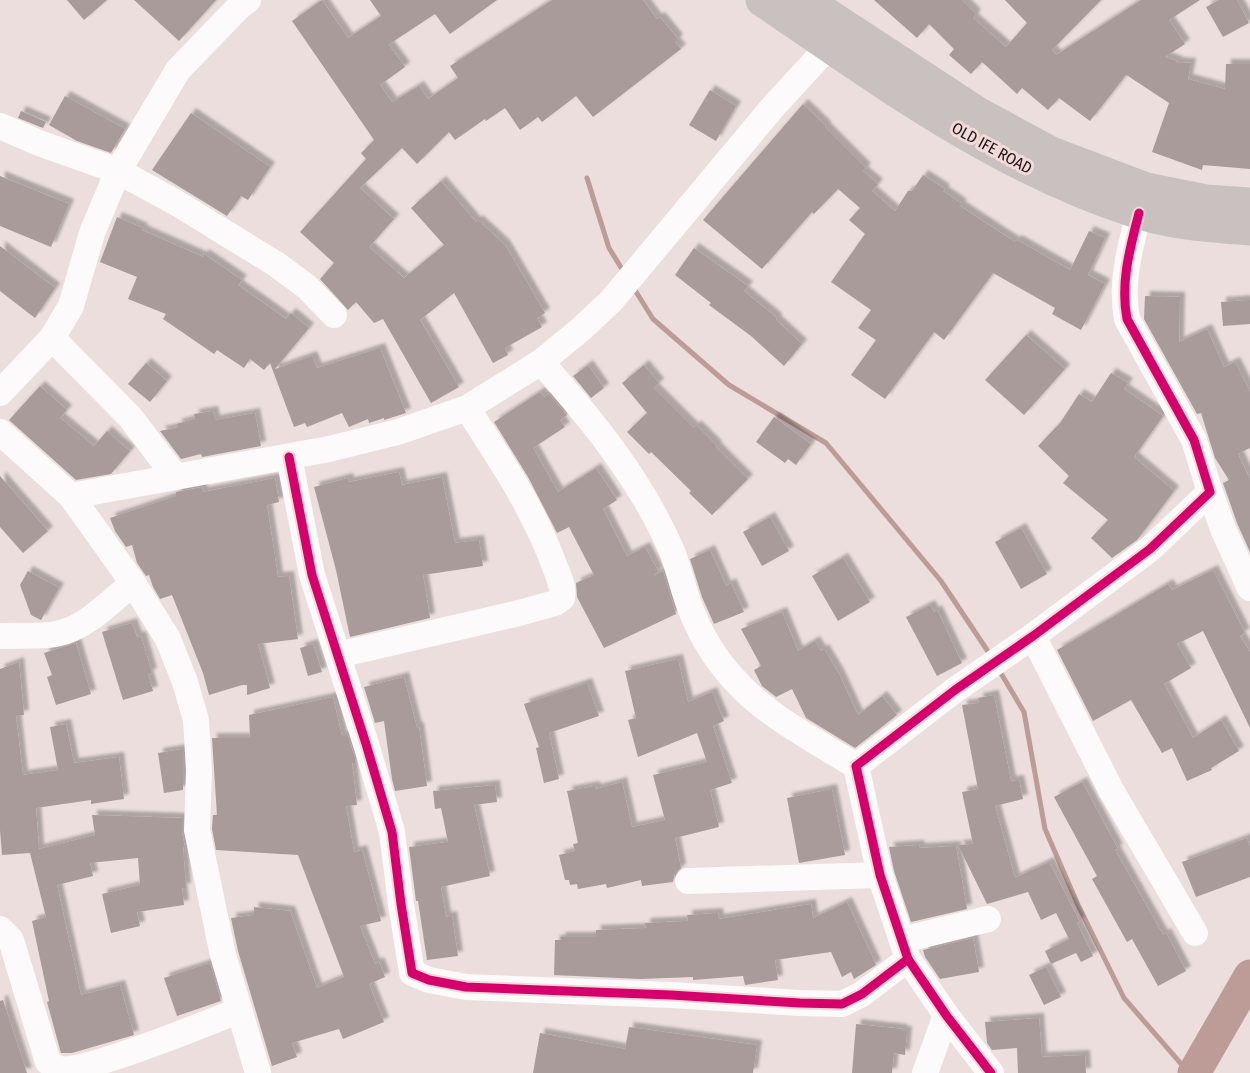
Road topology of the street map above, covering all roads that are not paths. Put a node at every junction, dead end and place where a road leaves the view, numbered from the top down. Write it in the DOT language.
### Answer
graph roads {
  1 [pos="248,0"];
  2 [pos="762,0"];
  3 [pos="825,15"];
  4 [pos="886,68"];
  5 [pos="0,126"];
  6 [pos="118,171"];
  7 [pos="1250,204"];
  8 [pos="1139,213"];
  9 [pos="1250,229"];
  10 [pos="334,315"];
  11 [pos="52,338"];
  12 [pos="541,362"];
  13 [pos="0,393"];
  14 [pos="467,408"];
  15 [pos="0,432"];
  16 [pos="289,457"];
  17 [pos="175,476"];
  18 [pos="1210,492"];
  19 [pos="71,496"];
  20 [pos="133,583"];
  21 [pos="1250,588"];
  22 [pos="0,636"];
  23 [pos="1033,636"];
  24 [pos="338,655"];
  25 [pos="856,766"];
  26 [pos="880,874"];
  27 [pos="688,880"];
  28 [pos="988,919"];
  29 [pos="0,928"];
  30 [pos="1195,933"];
  31 [pos="905,949"];
  32 [pos="238,1011"];
  33 [pos="946,1015"];
  34 [pos="258,1073"];
  35 [pos="925,1073"];
  36 [pos="991,1073"];
  1 -- 6 [label="street"];
  2 -- 3 [label="main road, OLD IFE ROAD"];
  3 -- 4 [label="main road, OLD IFE ROAD"];
  3 -- 12 [label="street"];
  4 -- 7 [label="main road, OLD IFE ROAD"];
  4 -- 8 [label="main road, OLD IFE ROAD"];
  5 -- 6 [label="street"];
  6 -- 10 [label="street"];
  6 -- 11 [label="street"];
  8 -- 9 [label="main road, OLD IFE ROAD"];
  8 -- 18 [label="street"];
  11 -- 13 [label="street"];
  11 -- 17 [label="street"];
  12 -- 14 [label="street"];
  12 -- 25 [label="street"];
  14 -- 16 [label="street"];
  14 -- 24 [label="street"];
  15 -- 19 [label="street"];
  16 -- 17 [label="street"];
  16 -- 24 [label="street"];
  17 -- 19 [label="street"];
  18 -- 21 [label="street"];
  18 -- 23 [label="street"];
  19 -- 20 [label="street"];
  20 -- 22 [label="street"];
  20 -- 32 [label="street"];
  23 -- 25 [label="street"];
  23 -- 30 [label="street"];
  24 -- 31 [label="street"];
  25 -- 26 [label="street"];
  26 -- 27 [label="street"];
  26 -- 31 [label="street"];
  28 -- 31 [label="street"];
  29 -- 32 [label="street"];
  31 -- 33 [label="street"];
  32 -- 34 [label="street"];
  33 -- 35 [label="street"];
  33 -- 36 [label="street"];
}
